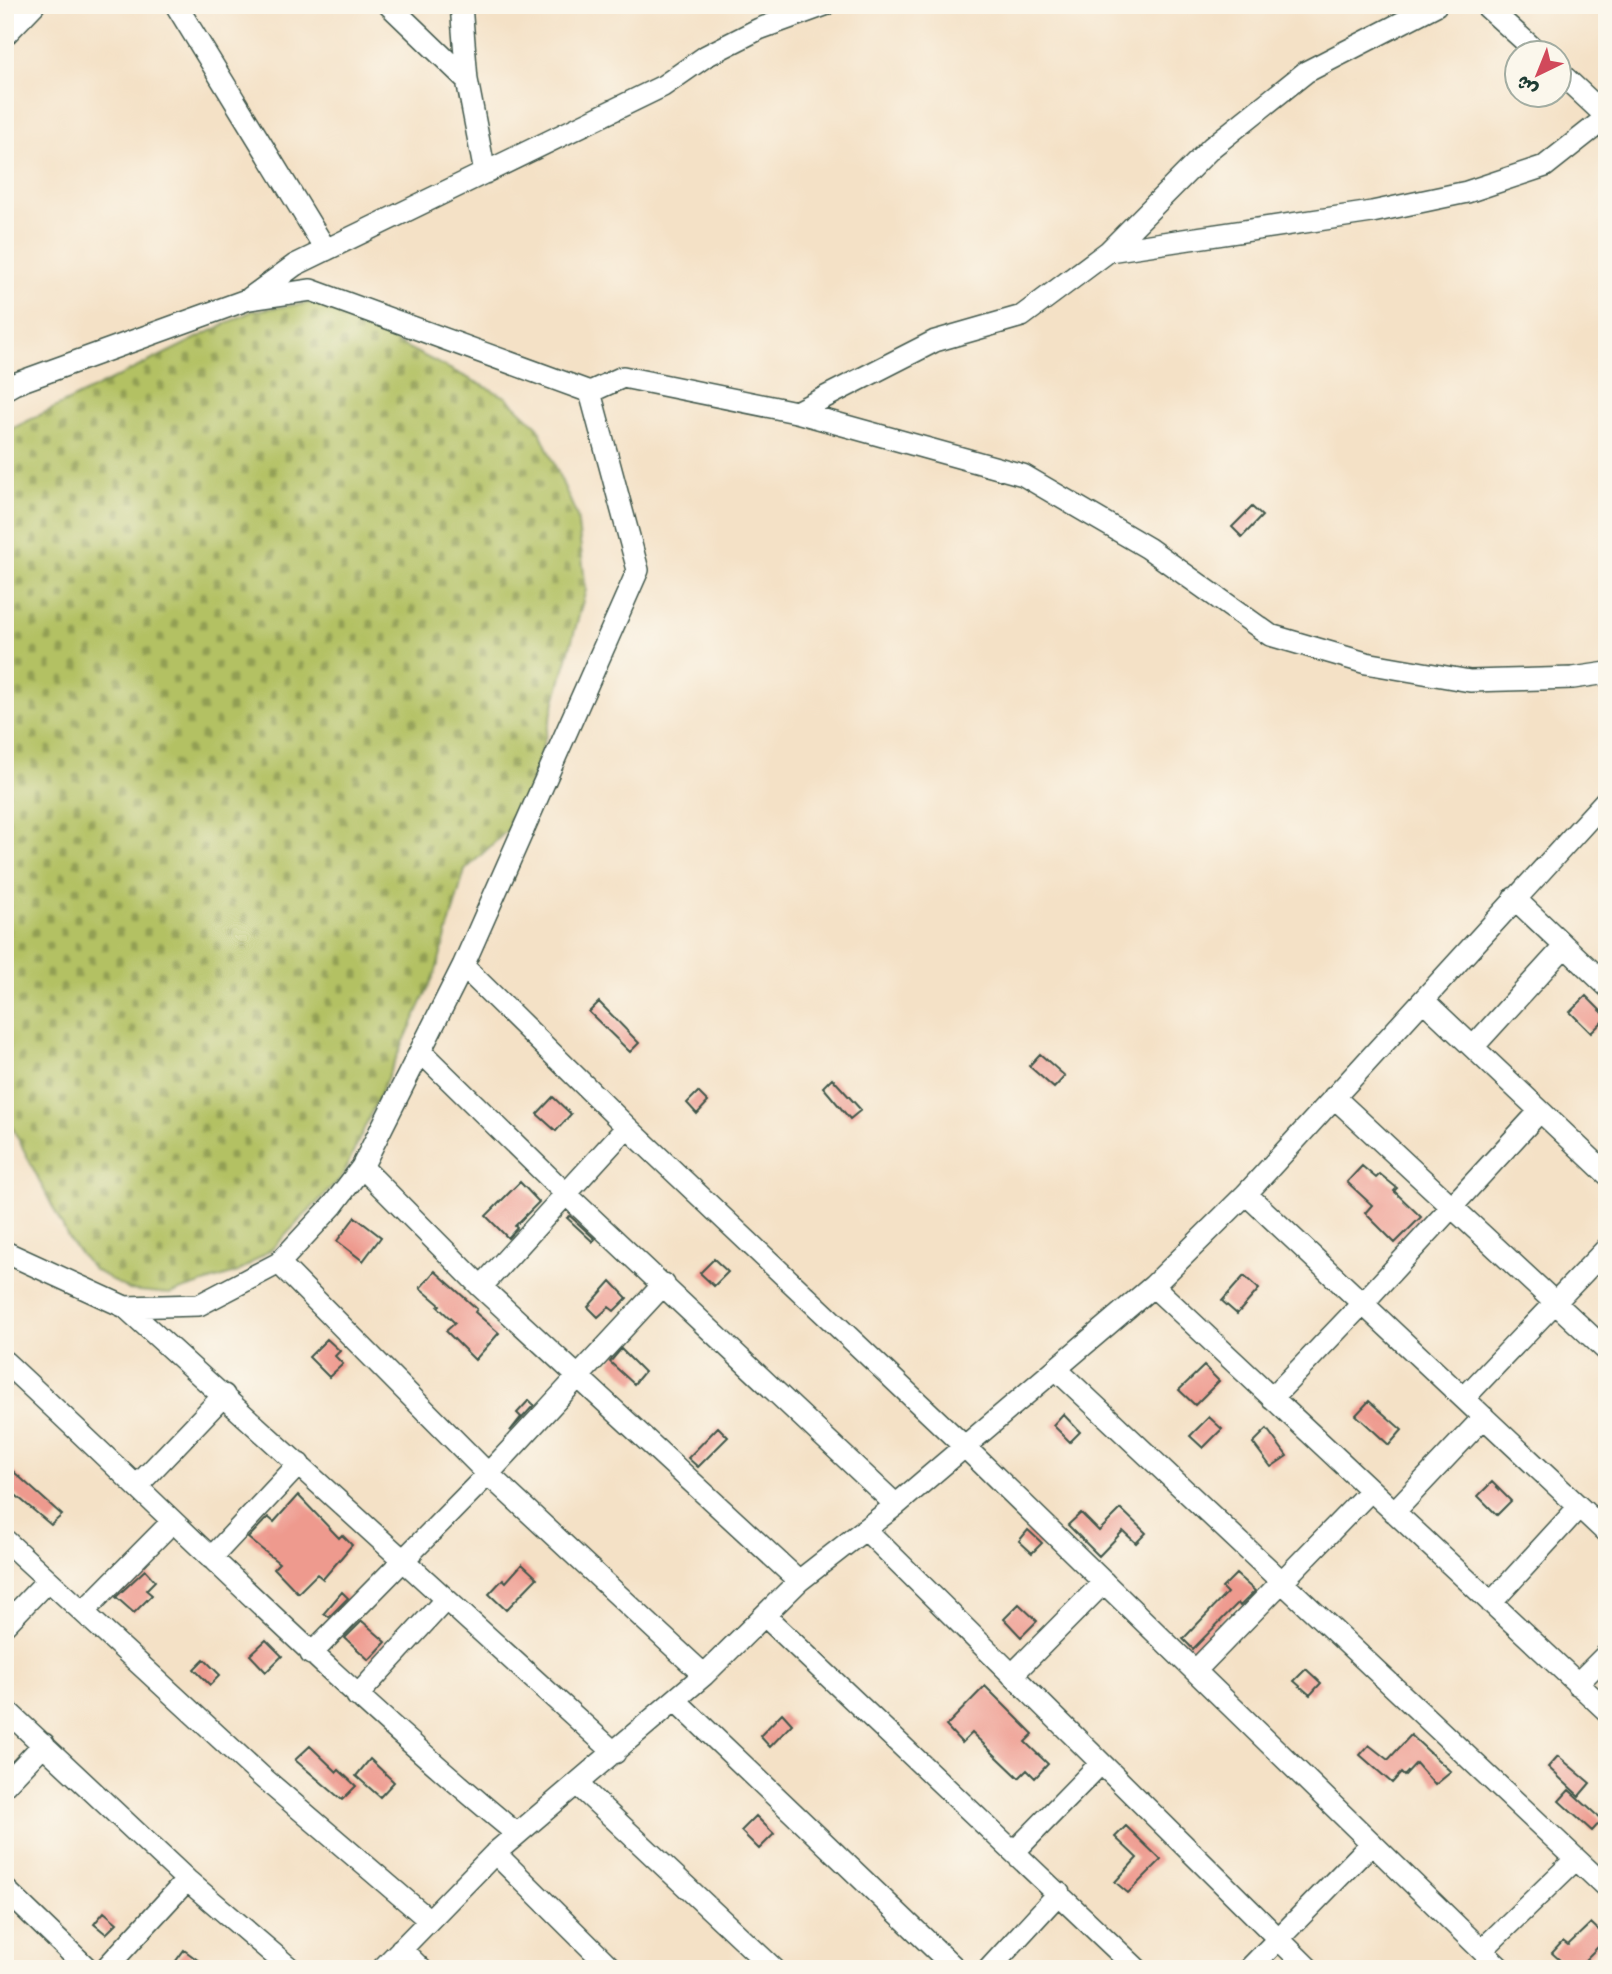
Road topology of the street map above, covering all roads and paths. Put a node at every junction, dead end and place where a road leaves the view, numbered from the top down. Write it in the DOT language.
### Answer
graph roads {
  1 [pos="34,5"];
  2 [pos="176,5"];
  3 [pos="388,5"];
  4 [pos="461,5"];
  5 [pos="825,5"];
  6 [pos="1436,5"];
  7 [pos="1485,5"];
  8 [pos="5,35"];
  9 [pos="1522,38"];
  10 [pos="467,80"];
  11 [pos="1574,87"];
  12 [pos="1607,117"];
  13 [pos="485,173"];
  14 [pos="326,250"];
  15 [pos="1109,251"];
  16 [pos="249,299"];
  17 [pos="5,389"];
  18 [pos="590,392"];
  19 [pos="796,412"];
  20 [pos="1607,673"];
  21 [pos="1607,799"];
  22 [pos="1514,898"];
  23 [pos="1564,946"];
  24 [pos="463,966"];
  25 [pos="1607,986"];
  26 [pos="1424,1001"];
  27 [pos="1473,1046"];
  28 [pos="421,1052"];
  29 [pos="1334,1097"];
  30 [pos="1540,1111"];
  31 [pos="627,1127"];
  32 [pos="362,1167"];
  33 [pos="1607,1174"];
  34 [pos="1246,1194"];
  35 [pos="567,1195"];
  36 [pos="1452,1207"];
  37 [pos="1607,1248"];
  38 [pos="5,1252"];
  39 [pos="279,1264"];
  40 [pos="663,1284"];
  41 [pos="1153,1286"];
  42 [pos="481,1287"];
  43 [pos="1554,1302"];
  44 [pos="1363,1303"];
  45 [pos="125,1307"];
  46 [pos="1607,1351"];
  47 [pos="5,1362"];
  48 [pos="1056,1369"];
  49 [pos="578,1376"];
  50 [pos="224,1395"];
  51 [pos="1272,1398"];
  52 [pos="1464,1398"];
  53 [pos="1484,1417"];
  54 [pos="965,1447"];
  55 [pos="299,1464"];
  56 [pos="488,1474"];
  57 [pos="137,1486"];
  58 [pos="1371,1490"];
  59 [pos="896,1505"];
  60 [pos="1579,1507"];
  61 [pos="1394,1511"];
  62 [pos="172,1522"];
  63 [pos="865,1529"];
  64 [pos="1607,1533"];
  65 [pos="5,1540"];
  66 [pos="211,1558"];
  67 [pos="405,1561"];
  68 [pos="48,1580"];
  69 [pos="799,1581"];
  70 [pos="1281,1581"];
  71 [pos="1104,1582"];
  72 [pos="446,1599"];
  73 [pos="1491,1603"];
  74 [pos="84,1611"];
  75 [pos="765,1616"];
  76 [pos="5,1625"];
  77 [pos="311,1654"];
  78 [pos="1607,1654"];
  79 [pos="1195,1671"];
  80 [pos="704,1675"];
  81 [pos="1012,1675"];
  82 [pos="1577,1684"];
  83 [pos="357,1696"];
  84 [pos="675,1700"];
  85 [pos="5,1709"];
  86 [pos="1607,1711"];
  87 [pos="44,1744"];
  88 [pos="615,1752"];
  89 [pos="1101,1763"];
  90 [pos="577,1784"];
  91 [pos="5,1785"];
  92 [pos="517,1834"];
  93 [pos="1372,1843"];
  94 [pos="1015,1851"];
  95 [pos="495,1853"];
  96 [pos="1576,1858"];
  97 [pos="187,1880"];
  98 [pos="1607,1888"];
  99 [pos="5,1889"];
  100 [pos="1059,1893"];
  101 [pos="429,1920"];
  102 [pos="1278,1938"];
  103 [pos="401,1949"];
  104 [pos="1482,1950"];
  105 [pos="943,1964"];
  106 [pos="88,1969"];
  107 [pos="105,1969"];
  108 [pos="291,1969"];
  109 [pos="382,1969"];
  110 [pos="421,1969"];
  111 [pos="612,1969"];
  112 [pos="774,1969"];
  113 [pos="989,1969"];
  114 [pos="1137,1969"];
  115 [pos="1249,1969"];
  116 [pos="1309,1969"];
  117 [pos="1501,1969"];
  1 -- 8 [label="street"];
  2 -- 14 [label="street"];
  3 -- 10 [label="street"];
  4 -- 10 [label="street"];
  5 -- 13 [label="street"];
  6 -- 15 [label="street"];
  7 -- 9 [label="street"];
  10 -- 13 [label="street"];
  11 -- 12 [label="street"];
  12 -- 15 [label="street"];
  13 -- 14 [label="street"];
  14 -- 16 [label="street"];
  15 -- 19 [label="street"];
  16 -- 17 [label="street"];
  16 -- 18 [label="street"];
  18 -- 19 [label="street"];
  18 -- 24 [label="street"];
  19 -- 20 [label="street"];
  21 -- 22 [label="street"];
  22 -- 23 [label="street"];
  22 -- 26 [label="street"];
  23 -- 25 [label="street"];
  23 -- 27 [label="street"];
  24 -- 28 [label="street"];
  24 -- 31 [label="street"];
  26 -- 27 [label="street"];
  26 -- 29 [label="street"];
  27 -- 30 [label="street"];
  28 -- 32 [label="street"];
  28 -- 35 [label="street"];
  29 -- 34 [label="street"];
  29 -- 36 [label="street"];
  30 -- 33 [label="street"];
  30 -- 36 [label="street"];
  31 -- 35 [label="street"];
  31 -- 54 [label="street"];
  32 -- 39 [label="street"];
  32 -- 42 [label="street"];
  34 -- 41 [label="street"];
  34 -- 44 [label="street"];
  35 -- 40 [label="street"];
  35 -- 42 [label="street"];
  36 -- 43 [label="street"];
  36 -- 44 [label="street"];
  37 -- 43 [label="street"];
  38 -- 45 [label="street"];
  39 -- 45 [label="street"];
  39 -- 56 [label="street"];
  40 -- 49 [label="street"];
  40 -- 59 [label="street"];
  41 -- 48 [label="street"];
  41 -- 51 [label="street"];
  42 -- 49 [label="street"];
  43 -- 46 [label="street"];
  43 -- 52 [label="street"];
  44 -- 51 [label="street"];
  44 -- 52 [label="street"];
  45 -- 50 [label="street"];
  47 -- 57 [label="street"];
  48 -- 54 [label="street"];
  48 -- 70 [label="street"];
  49 -- 56 [label="street"];
  49 -- 69 [label="street"];
  50 -- 55 [label="street"];
  50 -- 57 [label="street"];
  51 -- 58 [label="street"];
  52 -- 53 [label="street"];
  53 -- 60 [label="street"];
  53 -- 61 [label="street"];
  54 -- 59 [label="street"];
  54 -- 71 [label="street"];
  55 -- 66 [label="street"];
  55 -- 67 [label="street"];
  56 -- 67 [label="street"];
  56 -- 80 [label="street"];
  57 -- 62 [label="street"];
  58 -- 61 [label="street"];
  58 -- 70 [label="street"];
  59 -- 63 [label="street"];
  60 -- 64 [label="street"];
  60 -- 73 [label="street"];
  61 -- 73 [label="street"];
  62 -- 66 [label="street"];
  62 -- 74 [label="street"];
  63 -- 69 [label="street"];
  63 -- 81 [label="street"];
  65 -- 68 [label="street"];
  66 -- 77 [label="street"];
  67 -- 72 [label="street"];
  67 -- 77 [label="street"];
  68 -- 74 [label="street"];
  68 -- 76 [label="street"];
  69 -- 75 [label="street"];
  70 -- 79 [label="street"];
  70 -- 96 [label="street"];
  71 -- 79 [label="street"];
  71 -- 81 [label="street"];
  72 -- 83 [label="street"];
  72 -- 88 [label="street"];
  73 -- 82 [label="street"];
  74 -- 101 [label="street"];
  75 -- 80 [label="street"];
  75 -- 94 [label="street"];
  77 -- 83 [label="street"];
  78 -- 82 [label="street"];
  79 -- 93 [label="street"];
  80 -- 84 [label="street"];
  81 -- 89 [label="street"];
  82 -- 86 [label="street"];
  83 -- 92 [label="street"];
  84 -- 88 [label="street"];
  84 -- 105 [label="street"];
  85 -- 87 [label="street"];
  87 -- 91 [label="street"];
  87 -- 97 [label="street"];
  88 -- 90 [label="street"];
  89 -- 94 [label="street"];
  89 -- 102 [label="street"];
  90 -- 92 [label="street"];
  90 -- 112 [label="street"];
  92 -- 95 [label="street"];
  93 -- 102 [label="street"];
  93 -- 104 [label="street"];
  94 -- 100 [label="street"];
  95 -- 101 [label="street"];
  95 -- 111 [label="street"];
  96 -- 98 [label="street"];
  96 -- 104 [label="street"];
  97 -- 107 [label="street"];
  97 -- 108 [label="street"];
  99 -- 106 [label="street"];
  100 -- 113 [label="street"];
  100 -- 114 [label="street"];
  101 -- 103 [label="street"];
  102 -- 115 [label="street"];
  102 -- 116 [label="street"];
  103 -- 109 [label="street"];
  103 -- 110 [label="street"];
  104 -- 117 [label="street"];
}
